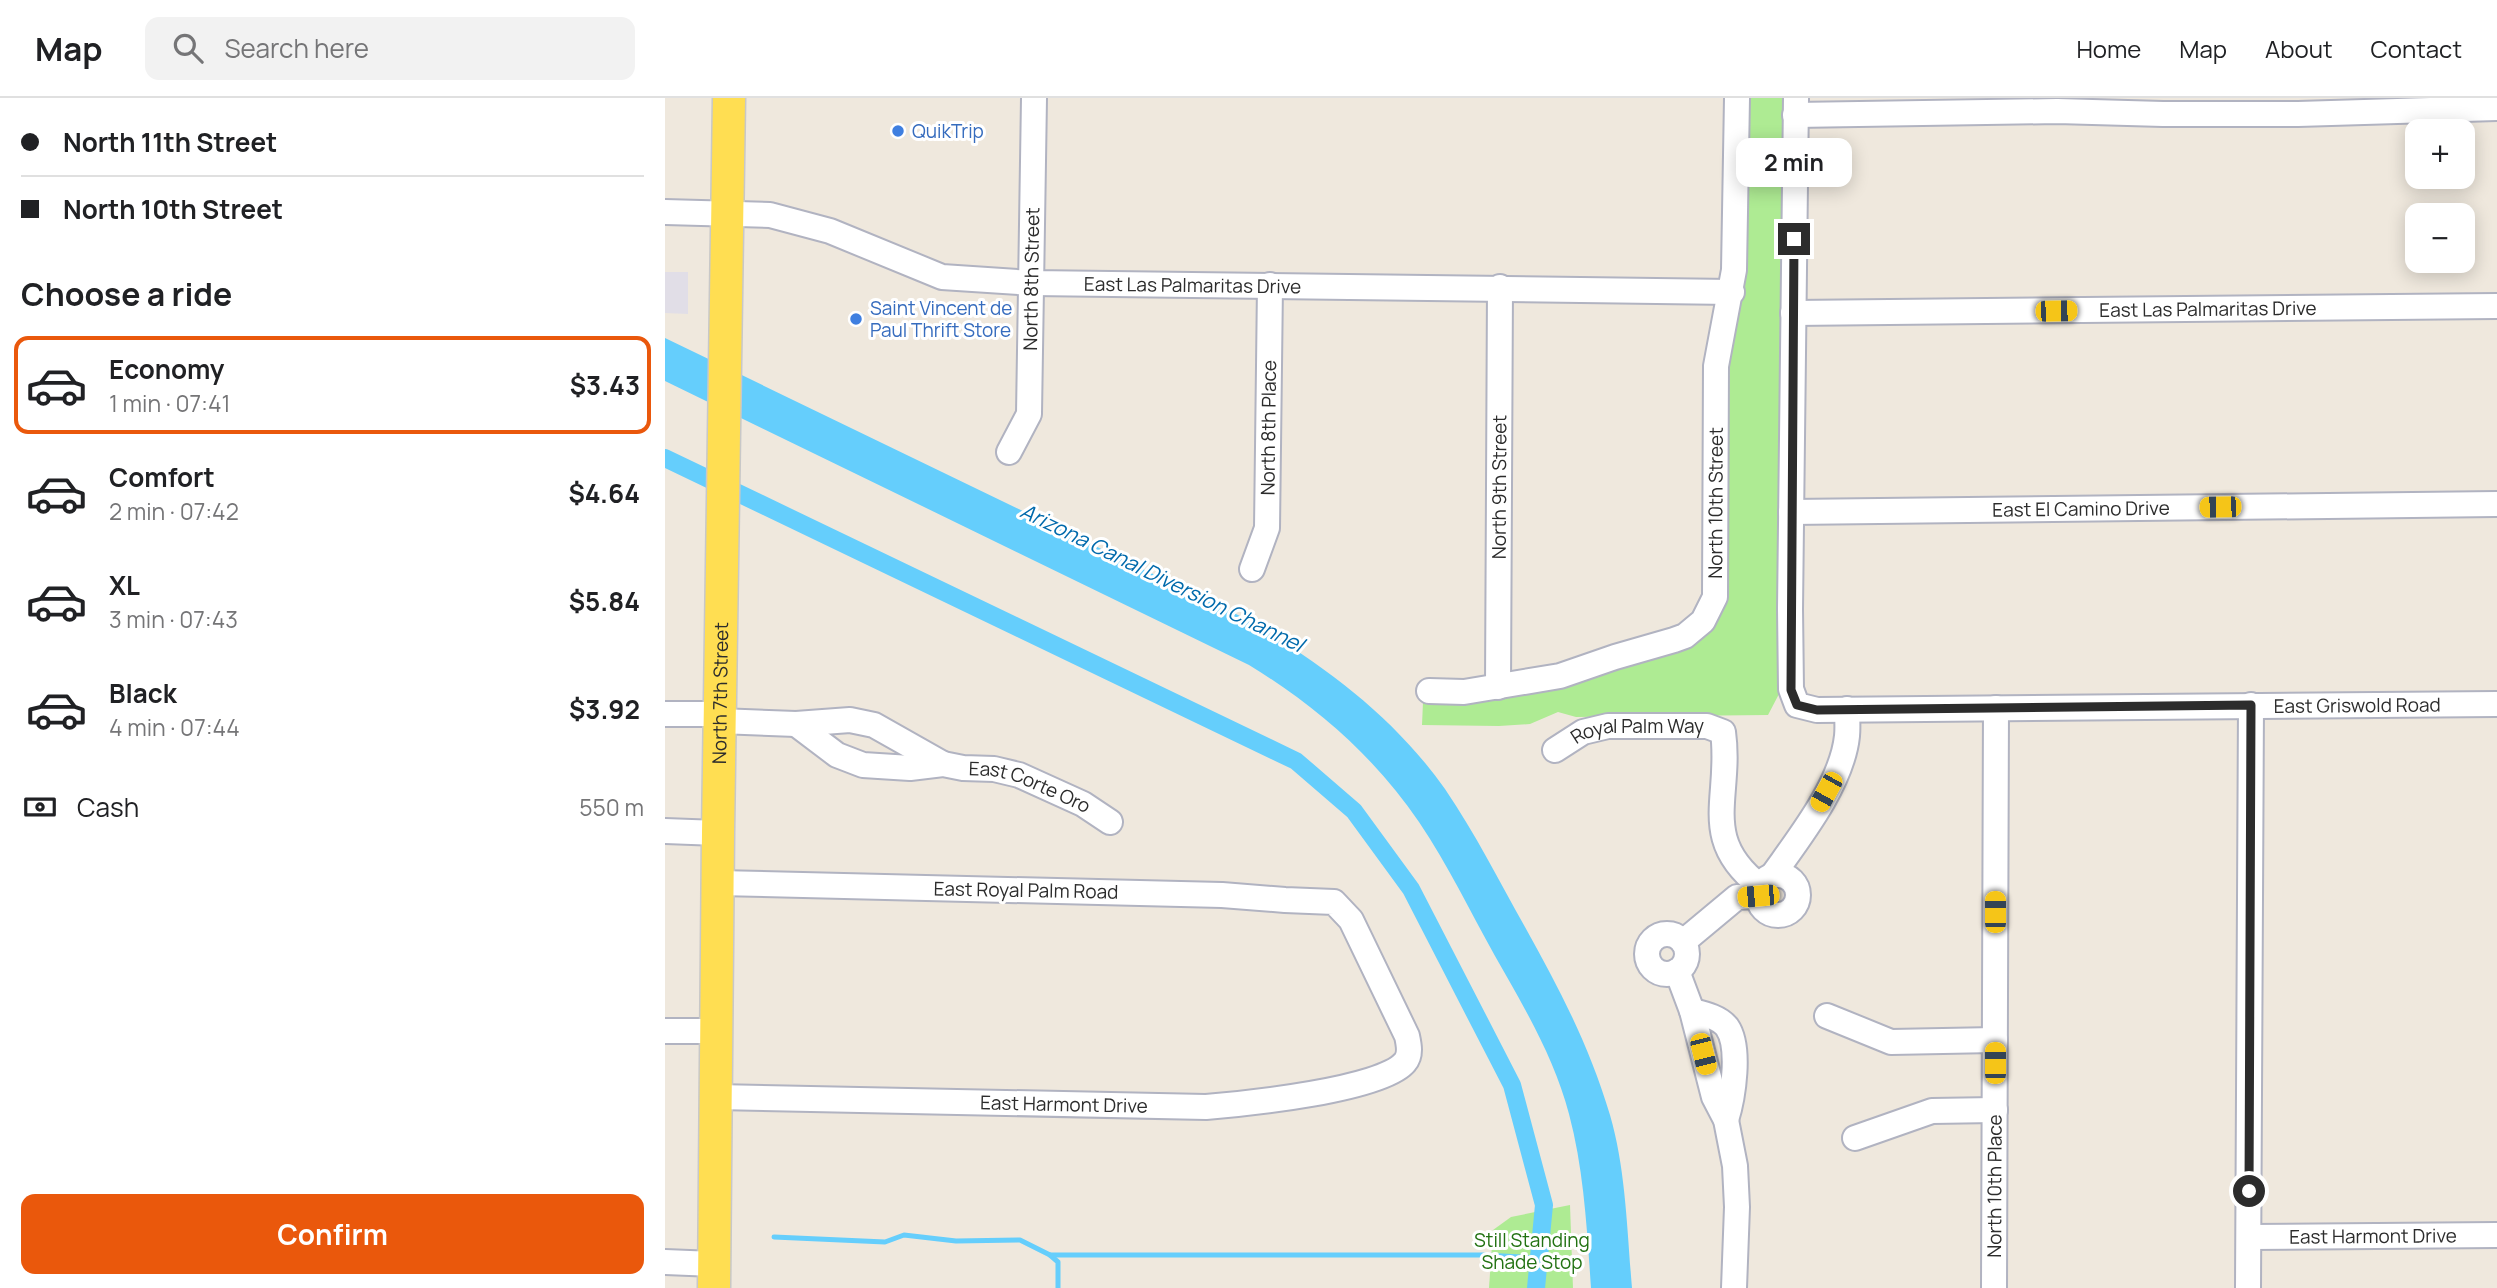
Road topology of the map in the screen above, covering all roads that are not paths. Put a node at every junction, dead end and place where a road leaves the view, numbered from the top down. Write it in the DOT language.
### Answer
graph roads {
  1 [pos="729,98"];
  2 [pos="1034,98"];
  3 [pos="1737,98"];
  4 [pos="1795,106"];
  5 [pos="2497,108"];
  6 [pos="665,212"];
  7 [pos="727,212"];
  8 [pos="1032,283"];
  9 [pos="1270,285"];
  10 [pos="1500,287"];
  11 [pos="1732,292"];
  12 [pos="2497,306"];
  13 [pos="1793,313"];
  14 [pos="1009,452"];
  15 [pos="2497,504"];
  16 [pos="1791,512"];
  17 [pos="1252,569"];
  18 [pos="1499,687"];
  19 [pos="1429,691"];
  20 [pos="2497,704"];
  21 [pos="2251,705"];
  22 [pos="1996,708"];
  23 [pos="1847,709"];
  24 [pos="665,714"];
  25 [pos="719,717"];
  26 [pos="796,724"];
  27 [pos="1555,750"];
  28 [pos="943,764"];
  29 [pos="1110,822"];
  30 [pos="665,831"];
  31 [pos="718,833"];
  32 [pos="718,883"];
  33 [pos="1763,886"];
  34 [pos="1683,942"];
  35 [pos="1677,971"];
  36 [pos="1827,1016"];
  37 [pos="665,1031"];
  38 [pos="716,1031"];
  39 [pos="1995,1040"];
  40 [pos="1406,1061"];
  41 [pos="716,1097"];
  42 [pos="1995,1110"];
  43 [pos="1855,1138"];
  44 [pos="2497,1234"];
  45 [pos="2249,1237"];
  46 [pos="665,1262"];
  47 [pos="714,1276"];
  48 [pos="1734,1288"];
  49 [pos="1994,1288"];
  50 [pos="2248,1288"];
  1 -- 7 [label="main road, North 7th Street"];
  2 -- 8 [label="street, North 8th Street"];
  3 -- 11 [label="street, North 10th Street"];
  4 -- 5 [label="street"];
  4 -- 13 [label="street"];
  6 -- 7 [label="street, East Las Palmaritas Drive"];
  7 -- 8 [label="street, East Las Palmaritas Drive"];
  7 -- 25 [label="main road, North 7th Street"];
  8 -- 9 [label="street, East Las Palmaritas Drive"];
  8 -- 14 [label="street, North 8th Street"];
  9 -- 10 [label="street, East Las Palmaritas Drive"];
  9 -- 17 [label="street, North 8th Place"];
  10 -- 11 [label="street, East Las Palmaritas Drive"];
  10 -- 18 [label="street, North 9th Street"];
  11 -- 18 [label="street, North 10th Street"];
  12 -- 13 [label="street, East Las Palmaritas Drive"];
  13 -- 16 [label="street"];
  15 -- 16 [label="street, East El Camino Drive"];
  16 -- 23 [label="street, East Griswold Road"];
  18 -- 19 [label="street, North 10th Street"];
  20 -- 21 [label="street, East Griswold Road"];
  21 -- 22 [label="street, East Griswold Road"];
  21 -- 45 [label="street"];
  22 -- 23 [label="street, East Griswold Road"];
  22 -- 39 [label="street, North 10th Place"];
  23 -- 33 [label="street"];
  24 -- 25 [label="street"];
  25 -- 26 [label="street, East Corte Oro"];
  25 -- 31 [label="main road, North 7th Street"];
  26 -- 28 [label="street, East Corte Oro"];
  26 -- 28 [label="street, East Corte Oro"];
  27 -- 33 [label="street, Royal Palm Way"];
  28 -- 29 [label="street, East Corte Oro"];
  30 -- 31 [label="street"];
  31 -- 32 [label="main road, North 7th Street"];
  32 -- 38 [label="main road, North 7th Street"];
  32 -- 40 [label="street, East Royal Palm Road"];
  33 -- 34 [label="street"];
  34 -- 35 [label="street"];
  34 -- 35 [label="street"];
  35 -- 48 [label="street"];
  36 -- 39 [label="street"];
  37 -- 38 [label="street"];
  38 -- 41 [label="main road, North 7th Street"];
  39 -- 42 [label="street, North 10th Place"];
  40 -- 41 [label="street, East Harmont Drive"];
  41 -- 47 [label="main road, North 7th Street"];
  42 -- 43 [label="street"];
  42 -- 49 [label="street, North 10th Place"];
  44 -- 45 [label="street, East Harmont Drive"];
  45 -- 50 [label="street"];
  46 -- 47 [label="street"];
}
